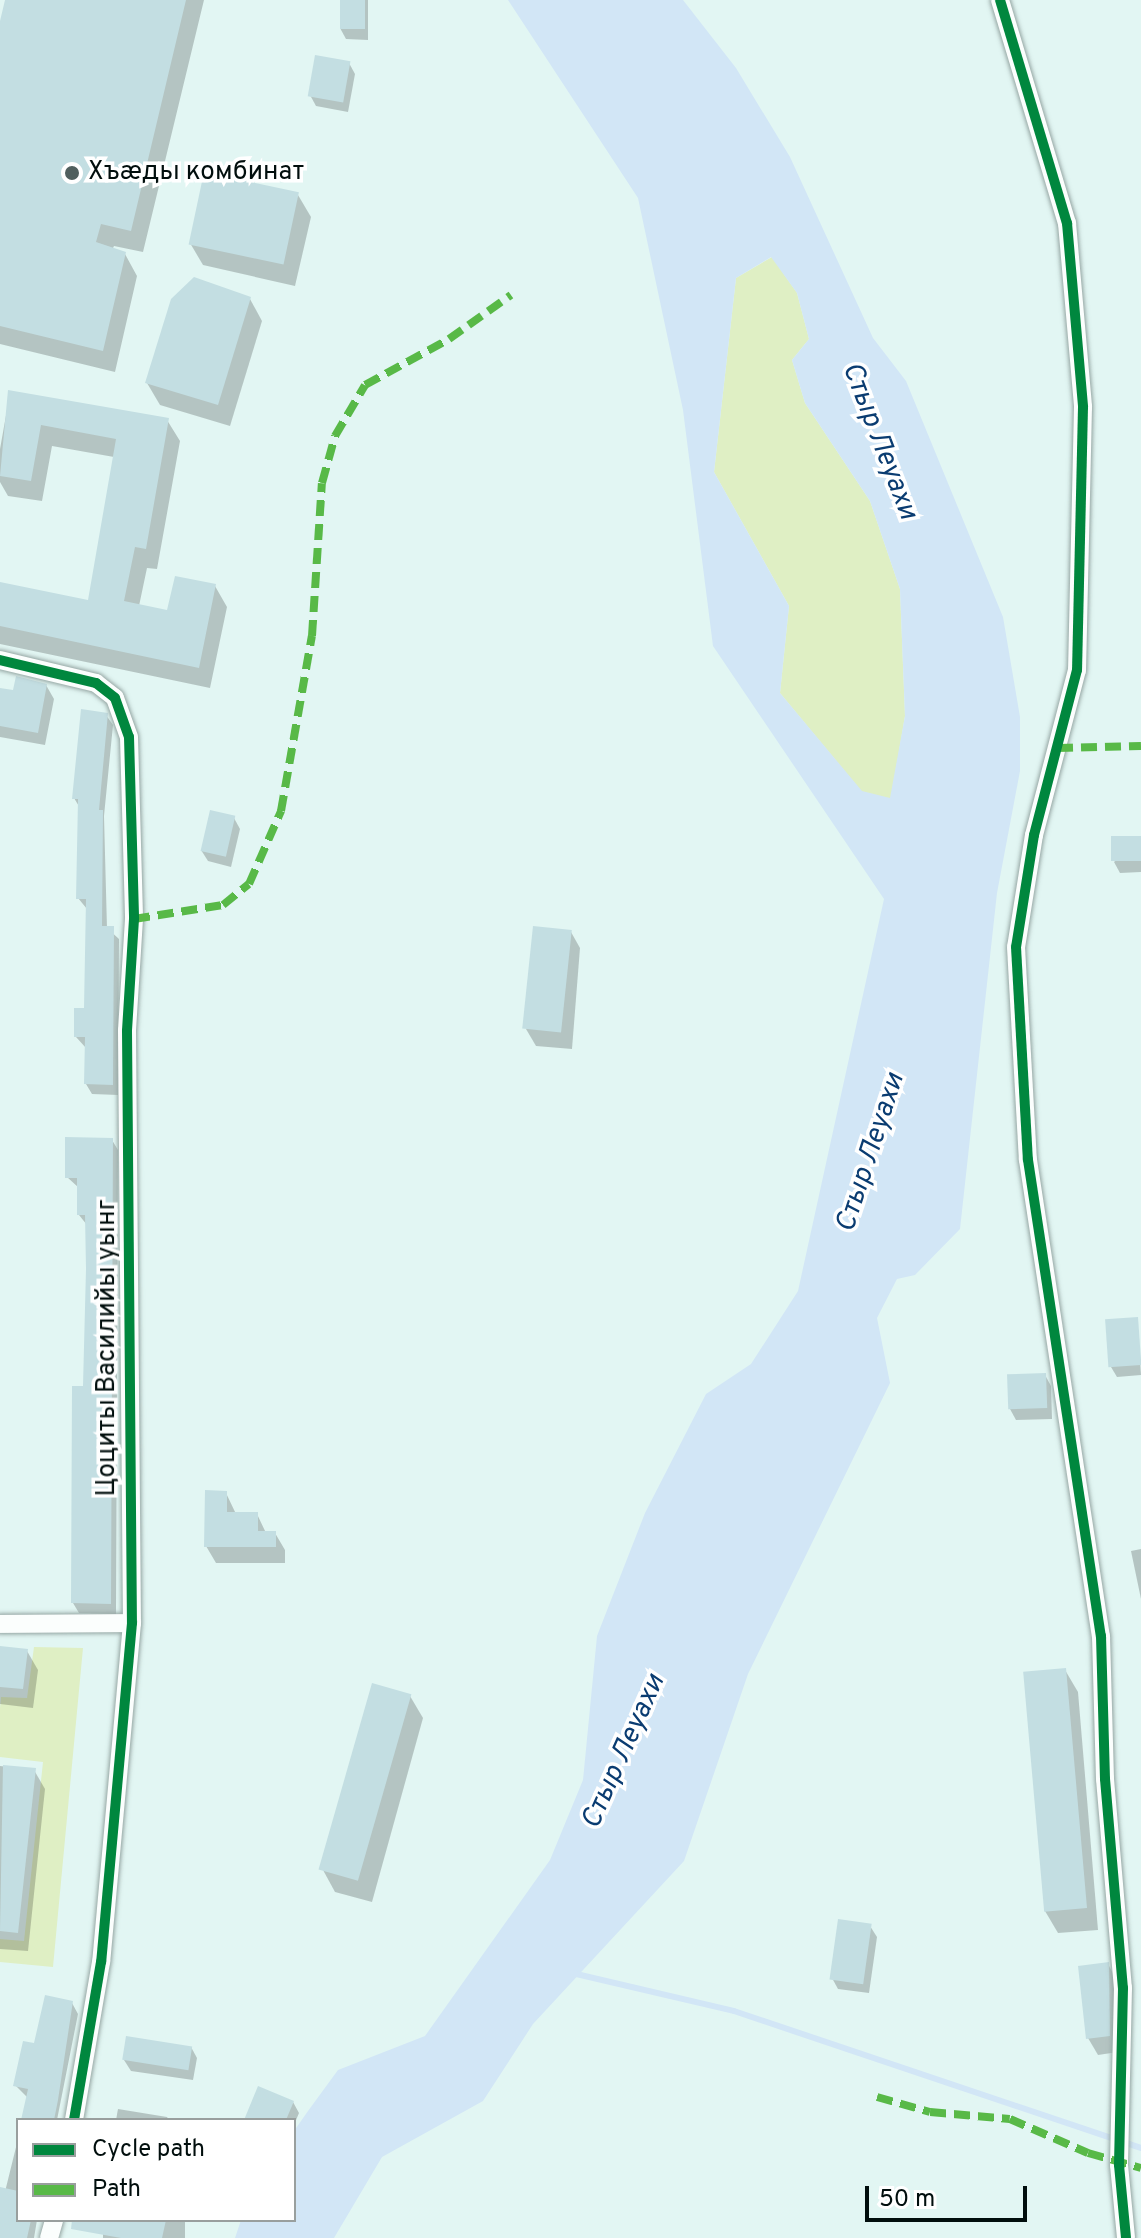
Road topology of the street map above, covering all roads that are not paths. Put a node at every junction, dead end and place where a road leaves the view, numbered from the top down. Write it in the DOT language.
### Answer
graph roads {
  1 [pos="1000,0"];
  2 [pos="0,660"];
  3 [pos="132,1623"];
  4 [pos="0,1624"];
  5 [pos="74,2118"];
  6 [pos="1126,2238"];
  1 -- 6 [label="street"];
  2 -- 3 [label="street, Цоциты Василийы уынг"];
  3 -- 4 [label="street"];
  3 -- 5 [label="street, Цоциты Василийы уынг"];
}
